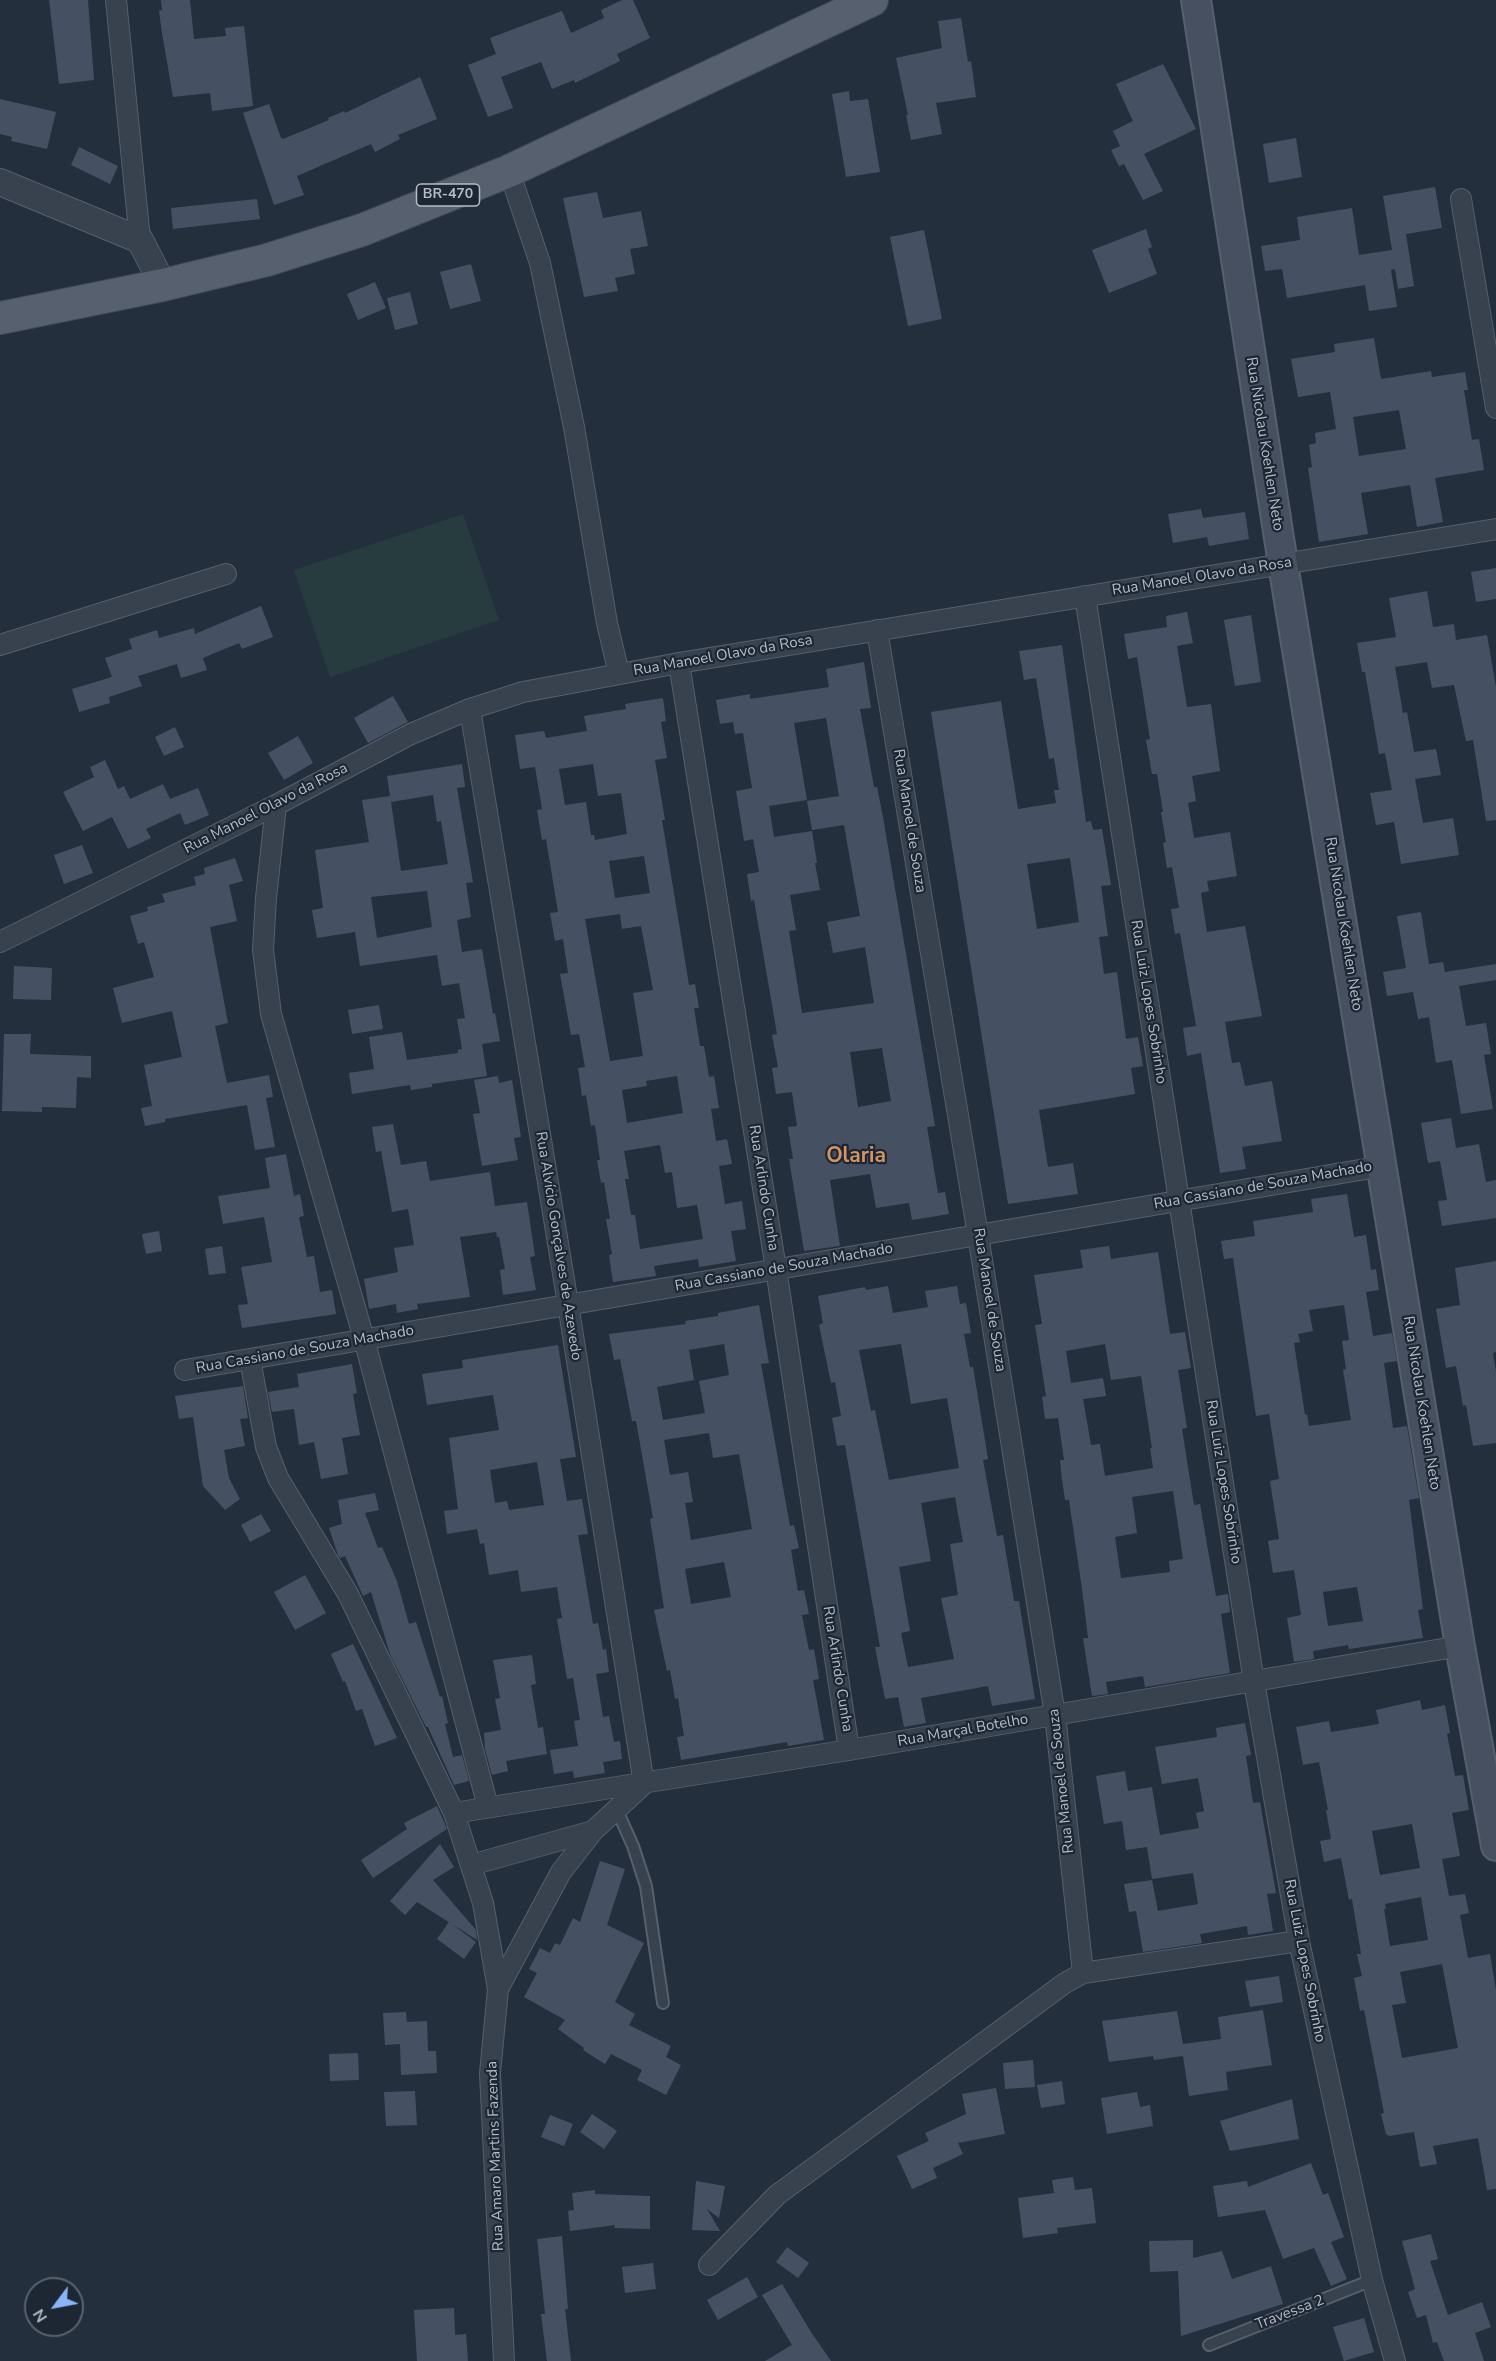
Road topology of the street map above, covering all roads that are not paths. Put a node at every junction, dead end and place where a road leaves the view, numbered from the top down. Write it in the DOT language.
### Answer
graph roads {
  1 [pos="116,0"];
  2 [pos="872,0"];
  3 [pos="1196,0"];
  4 [pos="509,171"];
  5 [pos="0,182"];
  6 [pos="1461,199"];
  7 [pos="140,240"];
  8 [pos="163,285"];
  9 [pos="0,318"];
  10 [pos="1496,408"];
  11 [pos="1496,529"];
  12 [pos="1283,564"];
  13 [pos="226,574"];
  14 [pos="1085,596"];
  15 [pos="877,630"];
  16 [pos="0,645"];
  17 [pos="680,663"];
  18 [pos="619,674"];
  19 [pos="470,709"];
  20 [pos="276,805"];
  21 [pos="0,942"];
  22 [pos="1383,1166"];
  23 [pos="1179,1200"];
  24 [pos="978,1235"];
  25 [pos="776,1269"];
  26 [pos="568,1304"];
  27 [pos="364,1340"];
  28 [pos="250,1359"];
  29 [pos="185,1370"];
  30 [pos="1460,1646"];
  31 [pos="1254,1682"];
  32 [pos="1055,1715"];
  33 [pos="849,1750"];
  34 [pos="644,1784"];
  35 [pos="488,1807"];
  36 [pos="616,1808"];
  37 [pos="454,1813"];
  38 [pos="593,1831"];
  39 [pos="1496,1846"];
  40 [pos="471,1865"];
  41 [pos="1299,1941"];
  42 [pos="1083,1972"];
  43 [pos="498,1989"];
  44 [pos="663,2003"];
  45 [pos="709,2265"];
  46 [pos="1372,2280"];
  47 [pos="1209,2345"];
  48 [pos="504,2361"];
  49 [pos="1395,2361"];
  1 -- 7 [label="street"];
  2 -- 4 [label="main road, BR-470"];
  3 -- 12 [label="main road, Rua Nicolau Koehlen Neto"];
  4 -- 8 [label="main road, BR-470"];
  4 -- 18 [label="street"];
  5 -- 7 [label="street"];
  6 -- 10 [label="street"];
  7 -- 8 [label="street"];
  8 -- 9 [label="main road, BR-470"];
  11 -- 12 [label="street, Rua Manoel Olavo da Rosa"];
  12 -- 14 [label="street, Rua Manoel Olavo da Rosa"];
  12 -- 22 [label="main road, Rua Nicolau Koehlen Neto"];
  13 -- 16 [label="street"];
  14 -- 15 [label="street, Rua Manoel Olavo da Rosa"];
  14 -- 23 [label="street, Rua Luiz Lopes Sobrinho"];
  15 -- 17 [label="street, Rua Manoel Olavo da Rosa"];
  15 -- 24 [label="street, Rua Manoel de Souza"];
  17 -- 18 [label="street, Rua Manoel Olavo da Rosa"];
  17 -- 25 [label="street, Rua Arlindo Cunha"];
  18 -- 19 [label="street, Rua Manoel Olavo da Rosa"];
  19 -- 20 [label="street, Rua Manoel Olavo da Rosa"];
  19 -- 26 [label="street, Rua Alvício Gonçalves de Azevedo"];
  20 -- 21 [label="street, Rua Manoel Olavo da Rosa"];
  20 -- 27 [label="street"];
  22 -- 23 [label="street, Rua Cassiano de Souza Machado"];
  22 -- 30 [label="main road, Rua Nicolau Koehlen Neto"];
  23 -- 24 [label="street, Rua Cassiano de Souza Machado"];
  23 -- 31 [label="street, Rua Luiz Lopes Sobrinho"];
  24 -- 25 [label="street, Rua Cassiano de Souza Machado"];
  24 -- 32 [label="street, Rua Manoel de Souza"];
  25 -- 26 [label="street, Rua Cassiano de Souza Machado"];
  25 -- 33 [label="street, Rua Arlindo Cunha"];
  26 -- 27 [label="street, Rua Cassiano de Souza Machado"];
  26 -- 34 [label="street, Rua Alvício Gonçalves de Azevedo"];
  27 -- 28 [label="street, Rua Cassiano de Souza Machado"];
  27 -- 35 [label="street"];
  28 -- 29 [label="street, Rua Cassiano de Souza Machado"];
  28 -- 37 [label="street"];
  30 -- 31 [label="street, Rua Marçal Botelho"];
  30 -- 39 [label="main road, Rua Nicolau Koehlen Neto"];
  31 -- 32 [label="street, Rua Marçal Botelho"];
  31 -- 41 [label="street, Rua Luiz Lopes Sobrinho"];
  32 -- 33 [label="street, Rua Marçal Botelho"];
  32 -- 42 [label="street, Rua Manoel de Souza"];
  33 -- 34 [label="street, Rua Marçal Botelho"];
  34 -- 35 [label="street, Rua Marçal Botelho"];
  34 -- 36 [label="street, Rua Amaro Martins Fazenda"];
  35 -- 37 [label="street, Rua Marçal Botelho"];
  36 -- 38 [label="street, Rua Amaro Martins Fazenda"];
  36 -- 44 [label="lane"];
  37 -- 40 [label="street"];
  38 -- 40 [label="street"];
  38 -- 43 [label="street, Rua Amaro Martins Fazenda"];
  40 -- 43 [label="street"];
  41 -- 42 [label="street"];
  41 -- 46 [label="street, Rua Luiz Lopes Sobrinho"];
  42 -- 45 [label="street"];
  43 -- 48 [label="street, Rua Amaro Martins Fazenda"];
  46 -- 47 [label="lane, Travessa 2"];
  46 -- 49 [label="street, Rua Luiz Lopes Sobrinho"];
}
